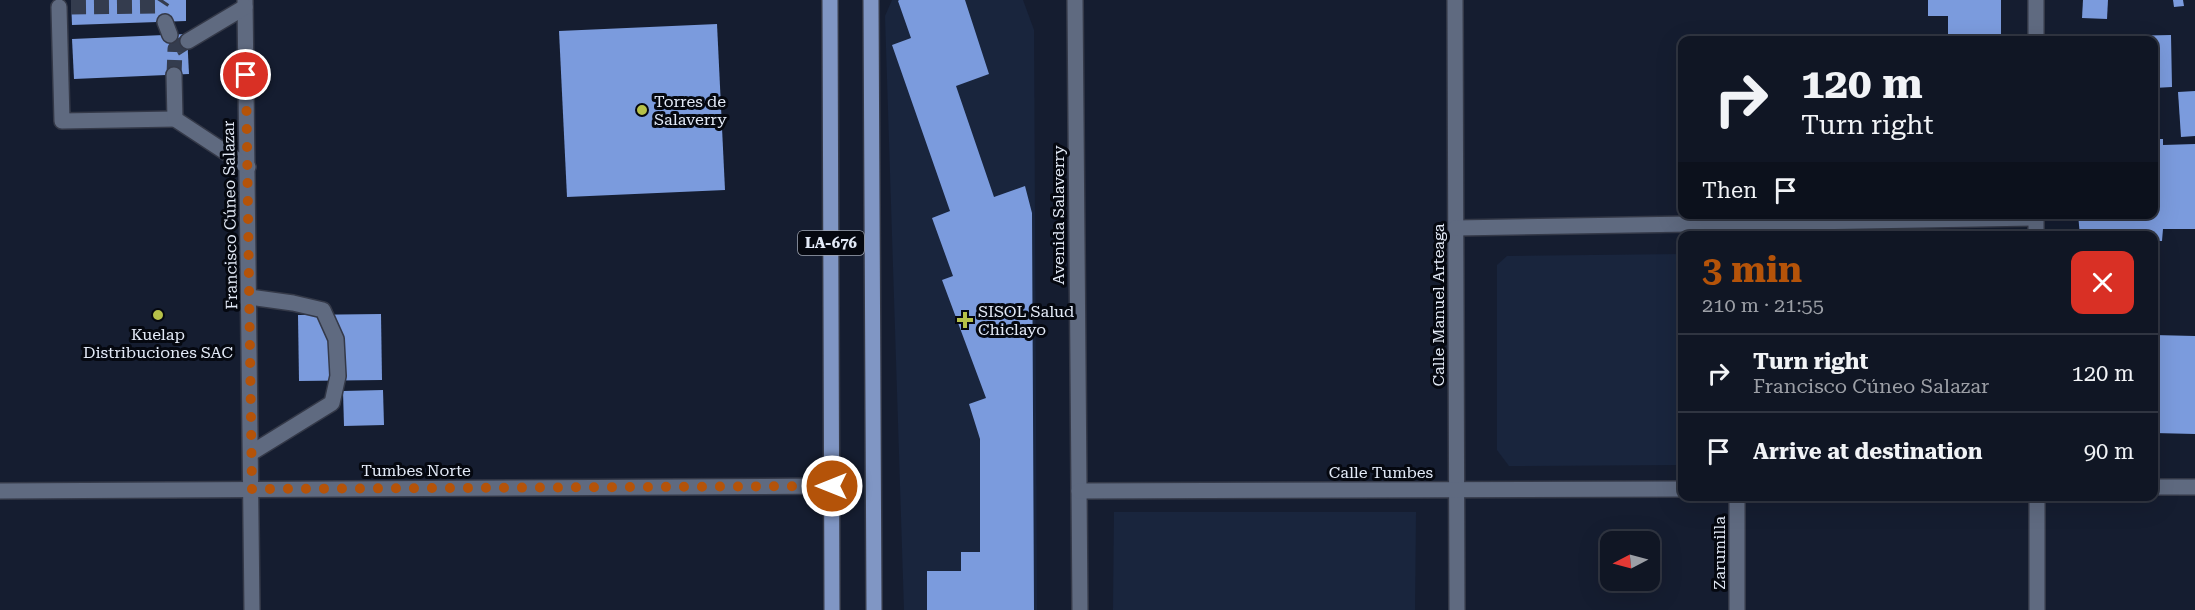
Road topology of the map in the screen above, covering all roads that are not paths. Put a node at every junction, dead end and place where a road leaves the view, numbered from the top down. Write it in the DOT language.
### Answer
graph roads {
  1 [pos="830,0"];
  2 [pos="871,0"];
  3 [pos="1075,0"];
  4 [pos="1455,0"];
  5 [pos="2036,0"];
  6 [pos="245,3"];
  7 [pos="61,5"];
  8 [pos="2036,36"];
  9 [pos="188,41"];
  10 [pos="174,75"];
  11 [pos="175,119"];
  12 [pos="248,166"];
  13 [pos="1891,219"];
  14 [pos="1456,228"];
  15 [pos="250,297"];
  16 [pos="252,453"];
  17 [pos="832,486"];
  18 [pos="2158,487"];
  19 [pos="2195,487"];
  20 [pos="252,489"];
  21 [pos="1678,489"];
  22 [pos="1457,490"];
  23 [pos="0,491"];
  24 [pos="1078,491"];
  25 [pos="1737,501"];
  26 [pos="2037,501"];
  27 [pos="252,610"];
  28 [pos="832,610"];
  29 [pos="874,610"];
  30 [pos="1080,610"];
  31 [pos="1457,610"];
  32 [pos="1737,610"];
  33 [pos="2037,610"];
  1 -- 17 [label="main road, LA-676"];
  2 -- 29 [label="main road, LA-676"];
  3 -- 24 [label="street, Avenida Salaverry"];
  4 -- 14 [label="street, Calle Manuel Arteaga"];
  5 -- 8 [label="street"];
  6 -- 9 [label="street"];
  6 -- 12 [label="street, Francisco Cúneo Salazar"];
  7 -- 11 [label="street"];
  10 -- 11 [label="street"];
  11 -- 12 [label="street"];
  12 -- 15 [label="street, Francisco Cúneo Salazar"];
  13 -- 14 [label="street"];
  14 -- 22 [label="street, Calle Manuel Arteaga"];
  15 -- 16 [label="street, Francisco Cúneo Salazar"];
  15 -- 16 [label="street"];
  16 -- 20 [label="street, Francisco Cúneo Salazar"];
  17 -- 20 [label="street, Tumbes Norte"];
  17 -- 28 [label="main road, LA-676"];
  18 -- 19 [label="street"];
  20 -- 23 [label="street, Tumbes Norte"];
  20 -- 27 [label="street, Francisco Cúneo Salazar"];
  21 -- 22 [label="street, Calle Tumbes"];
  22 -- 24 [label="street, Calle Tumbes"];
  22 -- 31 [label="street, Calle Manuel Arteaga"];
  24 -- 30 [label="street, Avenida Salaverry"];
  25 -- 32 [label="street, Zarumilla"];
  26 -- 33 [label="street"];
}
